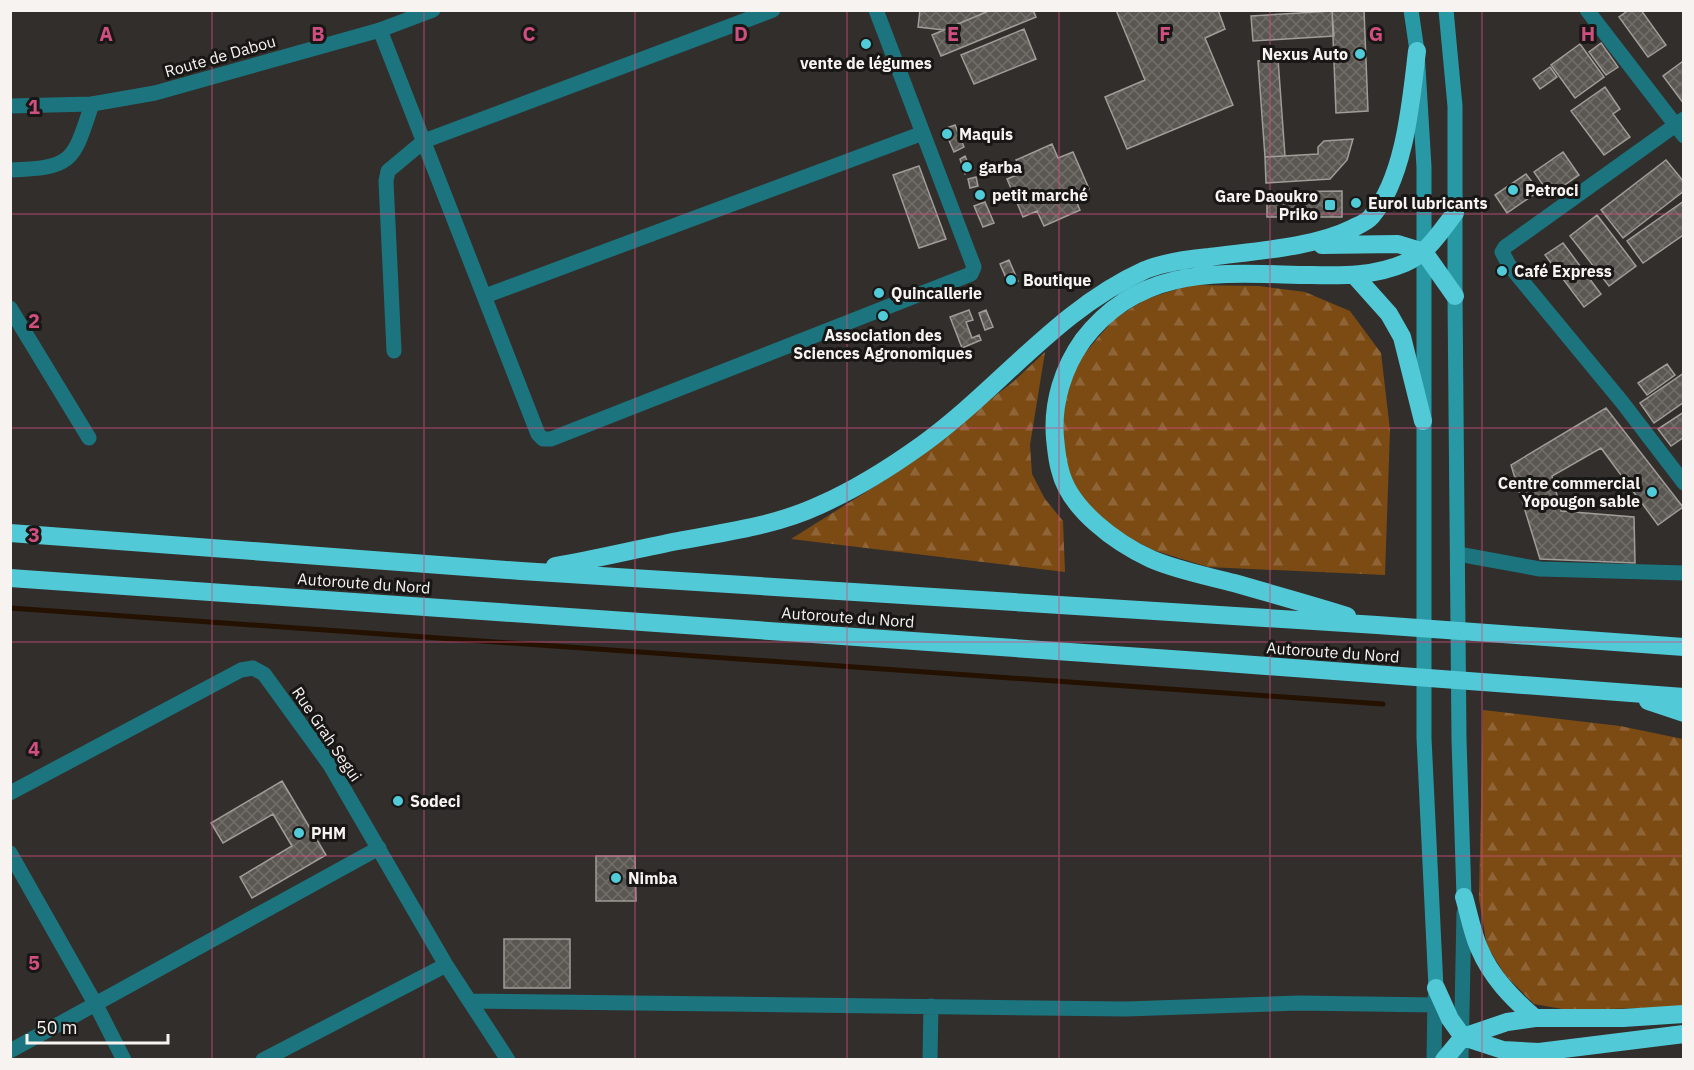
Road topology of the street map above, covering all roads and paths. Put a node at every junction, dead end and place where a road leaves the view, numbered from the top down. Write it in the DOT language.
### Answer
graph roads {
  1 [pos="433,10"];
  2 [pos="773,10"];
  3 [pos="876,10"];
  4 [pos="1411,10"];
  5 [pos="1446,10"];
  6 [pos="1587,10"];
  7 [pos="380,30"];
  8 [pos="1417,51"];
  9 [pos="92,104"];
  10 [pos="10,106"];
  11 [pos="1681,127"];
  12 [pos="922,133"];
  13 [pos="424,141"];
  14 [pos="10,170"];
  15 [pos="1455,213"];
  16 [pos="1285,247"];
  17 [pos="1424,252"];
  18 [pos="1355,276"];
  19 [pos="484,296"];
  20 [pos="1455,296"];
  21 [pos="10,308"];
  22 [pos="394,351"];
  23 [pos="1423,421"];
  24 [pos="89,438"];
  25 [pos="1683,483"];
  26 [pos="10,532"];
  27 [pos="1458,559"];
  28 [pos="521,571"];
  29 [pos="1683,573"];
  30 [pos="10,578"];
  31 [pos="1377,625"];
  32 [pos="1683,647"];
  33 [pos="1627,694"];
  34 [pos="1683,697"];
  35 [pos="1683,713"];
  36 [pos="10,793"];
  37 [pos="379,848"];
  38 [pos="10,853"];
  39 [pos="1464,897"];
  40 [pos="446,965"];
  41 [pos="1435,996"];
  42 [pos="471,1001"];
  43 [pos="96,1005"];
  44 [pos="931,1006"];
  45 [pos="1683,1014"];
  46 [pos="1535,1018"];
  47 [pos="1683,1034"];
  48 [pos="1463,1037"];
  49 [pos="10,1051"];
  50 [pos="1535,1056"];
  51 [pos="124,1059"];
  52 [pos="263,1059"];
  53 [pos="508,1059"];
  54 [pos="930,1059"];
  55 [pos="1434,1059"];
  56 [pos="1444,1059"];
  57 [pos="1461,1059"];
  1 -- 7 [label="street, Route de Dabou"];
  2 -- 13 [label="street"];
  3 -- 12 [label="street"];
  4 -- 8 [label="main road"];
  5 -- 15 [label="main road"];
  6 -- 11 [label="street"];
  7 -- 9 [label="street, Route de Dabou"];
  7 -- 13 [label="street"];
  8 -- 16 [label="highway"];
  8 -- 17 [label="main road"];
  9 -- 10 [label="street, Route de Dabou"];
  9 -- 14 [label="street"];
  11 -- 25 [label="street"];
  12 -- 19 [label="street"];
  12 -- 19 [label="street"];
  13 -- 19 [label="street"];
  13 -- 22 [label="street"];
  15 -- 17 [label="highway"];
  15 -- 20 [label="main road"];
  16 -- 17 [label="highway"];
  16 -- 28 [label="highway"];
  17 -- 18 [label="highway"];
  17 -- 20 [label="highway"];
  17 -- 23 [label="main road"];
  18 -- 23 [label="highway"];
  18 -- 31 [label="highway"];
  20 -- 27 [label="main road"];
  21 -- 24 [label="street"];
  23 -- 41 [label="main road"];
  26 -- 28 [label="highway, Autoroute du Nord"];
  27 -- 29 [label="street"];
  27 -- 39 [label="main road"];
  28 -- 31 [label="highway, Autoroute du Nord"];
  30 -- 33 [label="highway, Autoroute du Nord"];
  31 -- 32 [label="highway, Autoroute du Nord"];
  33 -- 34 [label="highway, Autoroute du Nord"];
  33 -- 35 [label="highway"];
  36 -- 37 [label="street, Rue Grah Segui"];
  37 -- 40 [label="street, Rue Grah Segui"];
  37 -- 43 [label="street"];
  38 -- 43 [label="street"];
  39 -- 46 [label="highway"];
  39 -- 48 [label="street"];
  40 -- 42 [label="street, Rue Grah Segui"];
  40 -- 52 [label="street"];
  41 -- 44 [label="street"];
  41 -- 48 [label="highway"];
  41 -- 55 [label="street"];
  42 -- 44 [label="street"];
  42 -- 53 [label="street, Rue Grah Segui"];
  43 -- 49 [label="street"];
  43 -- 51 [label="street"];
  44 -- 54 [label="street"];
  45 -- 46 [label="highway"];
  46 -- 48 [label="highway"];
  47 -- 50 [label="highway"];
  48 -- 50 [label="highway"];
  48 -- 56 [label="highway"];
  48 -- 57 [label="street"];
}
